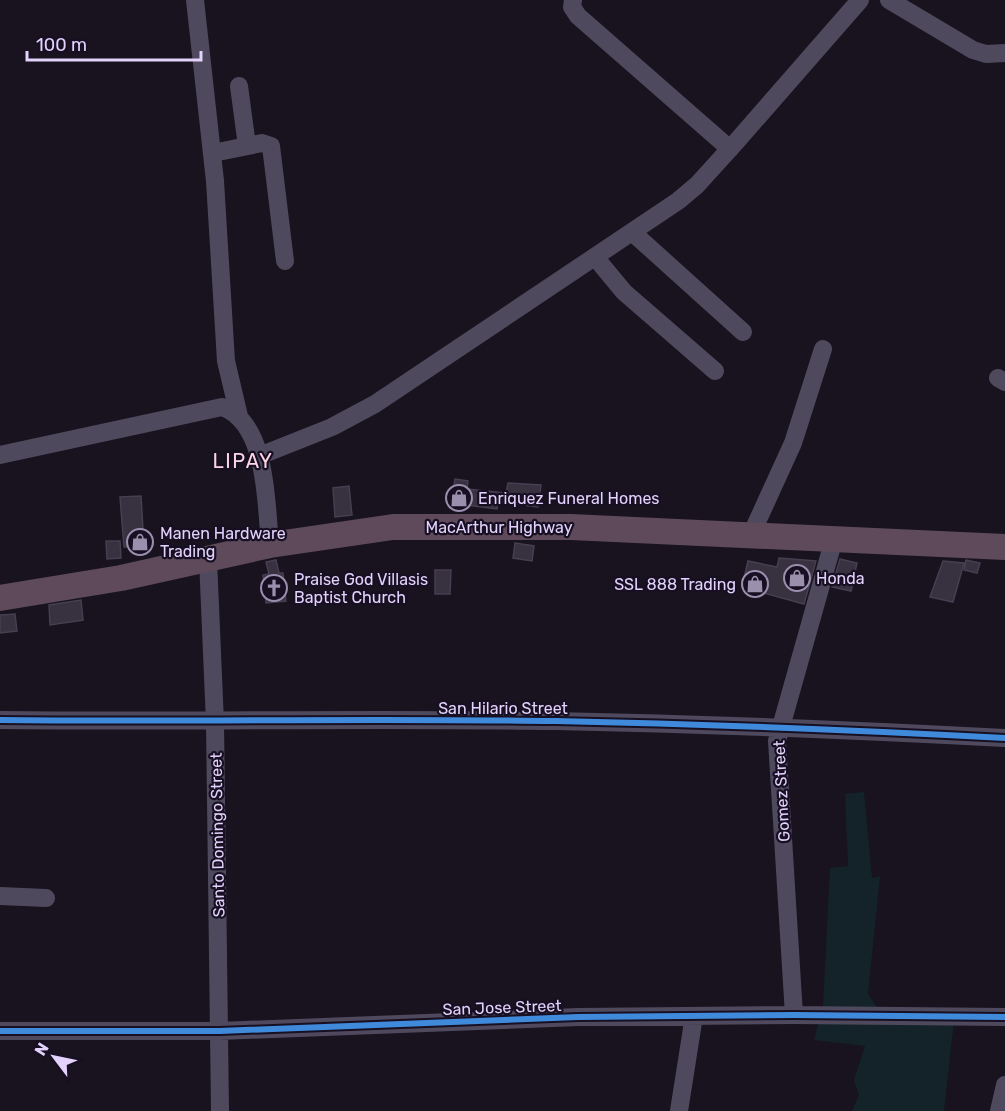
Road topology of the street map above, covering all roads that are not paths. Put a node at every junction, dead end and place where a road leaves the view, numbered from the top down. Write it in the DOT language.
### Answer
graph roads {
  1 [pos="195,0"];
  2 [pos="573,0"];
  3 [pos="860,0"];
  4 [pos="889,0"];
  5 [pos="1005,53"];
  6 [pos="239,86"];
  7 [pos="247,146"];
  8 [pos="730,149"];
  9 [pos="213,153"];
  10 [pos="632,232"];
  11 [pos="595,257"];
  12 [pos="285,261"];
  13 [pos="743,332"];
  14 [pos="823,349"];
  15 [pos="715,370"];
  16 [pos="239,416"];
  17 [pos="0,455"];
  18 [pos="260,456"];
  19 [pos="751,535"];
  20 [pos="834,539"];
  21 [pos="270,545"];
  22 [pos="1005,547"];
  23 [pos="208,559"];
  24 [pos="0,598"];
  25 [pos="0,720"];
  26 [pos="215,723"];
  27 [pos="782,726"];
  28 [pos="1005,738"];
  29 [pos="0,896"];
  30 [pos="46,898"];
  31 [pos="794,1015"];
  32 [pos="694,1016"];
  33 [pos="1005,1017"];
  34 [pos="0,1031"];
  35 [pos="220,1031"];
  36 [pos="1005,1085"];
  37 [pos="220,1111"];
  38 [pos="679,1111"];
  39 [pos="999,1111"];
  1 -- 9 [label="street"];
  2 -- 8 [label="street"];
  3 -- 8 [label="street"];
  4 -- 5 [label="street"];
  6 -- 7 [label="street"];
  7 -- 9 [label="street"];
  7 -- 12 [label="street"];
  8 -- 10 [label="street"];
  9 -- 16 [label="street"];
  10 -- 11 [label="street"];
  10 -- 13 [label="street"];
  11 -- 15 [label="street"];
  11 -- 18 [label="street"];
  14 -- 19 [label="street"];
  16 -- 17 [label="street"];
  16 -- 18 [label="street"];
  18 -- 21 [label="street"];
  19 -- 20 [label="highway, MacArthur Highway"];
  19 -- 21 [label="highway, MacArthur Highway"];
  20 -- 22 [label="highway, MacArthur Highway"];
  20 -- 27 [label="street, Gomez Street"];
  21 -- 23 [label="highway, MacArthur Highway"];
  23 -- 24 [label="highway, MacArthur Highway"];
  23 -- 26 [label="street, Santo Domingo Street"];
  25 -- 26 [label="street, San Hilario Street"];
  26 -- 27 [label="street, San Hilario Street"];
  26 -- 35 [label="street, Santo Domingo Street"];
  27 -- 28 [label="street, San Hilario Street"];
  27 -- 31 [label="street, Gomez Street"];
  29 -- 30 [label="street"];
  31 -- 32 [label="street, San Jose Street"];
  31 -- 33 [label="street, San Jose Street"];
  32 -- 35 [label="street, San Jose Street"];
  32 -- 38 [label="street"];
  34 -- 35 [label="street, San Jose Street"];
  35 -- 37 [label="street, Santo Domingo Street"];
  36 -- 39 [label="street"];
}
